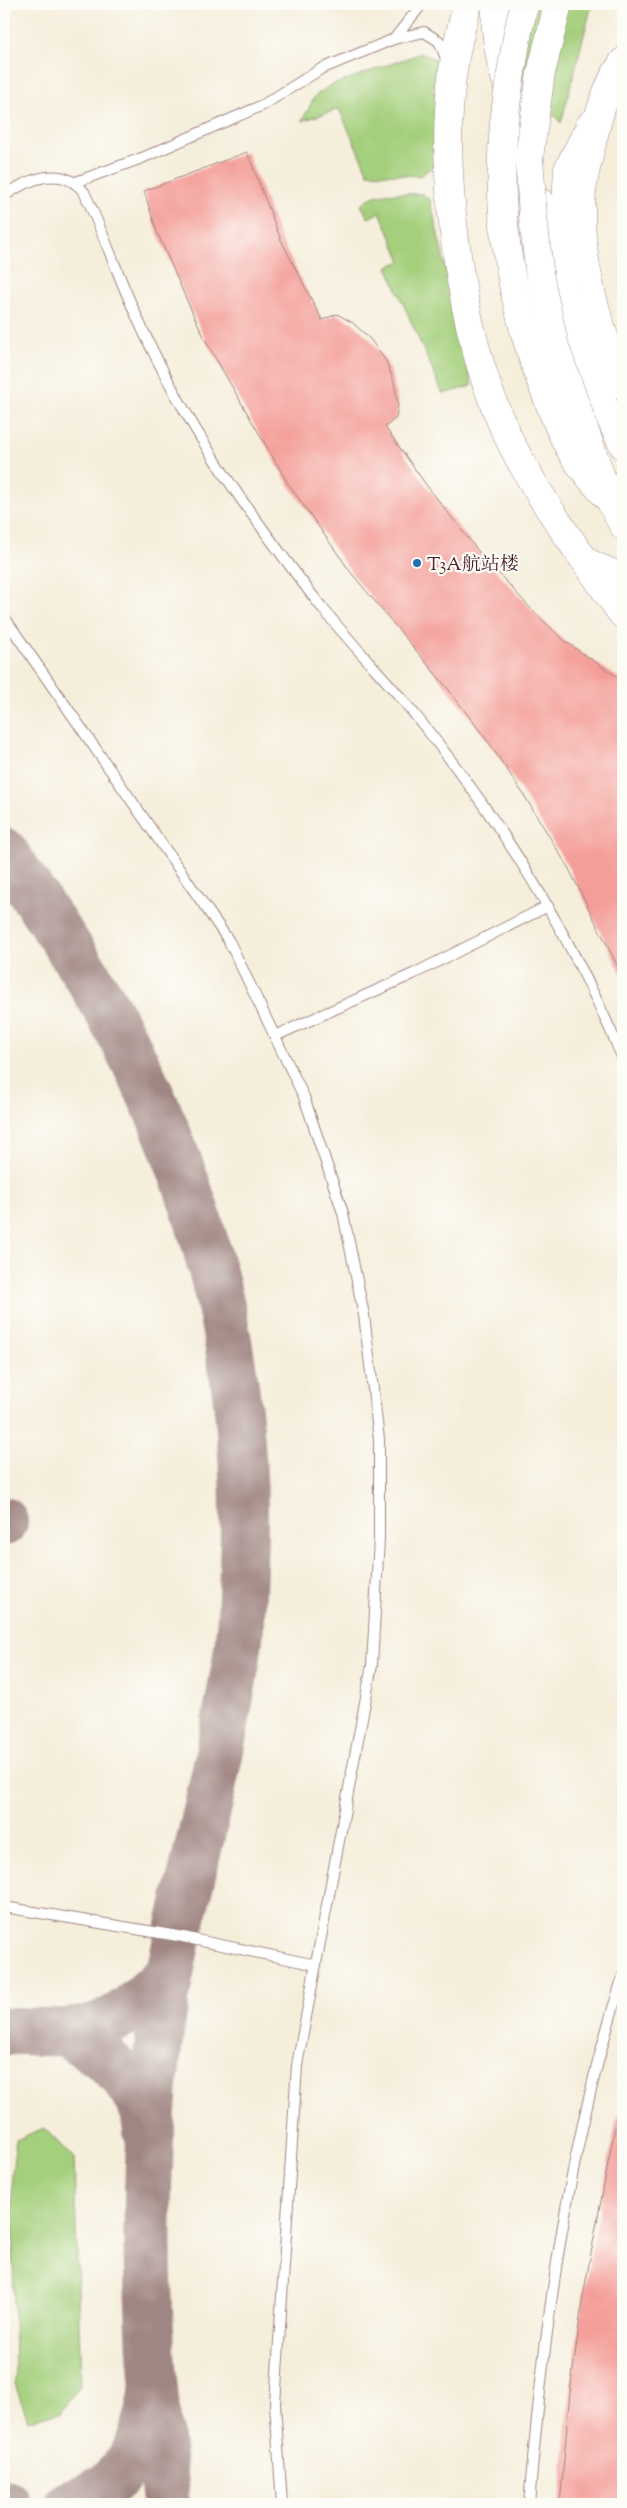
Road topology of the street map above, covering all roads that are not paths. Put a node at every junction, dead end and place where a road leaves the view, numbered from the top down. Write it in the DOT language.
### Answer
graph roads {
  1 [pos="422,4"];
  2 [pos="468,4"];
  3 [pos="496,4"];
  4 [pos="525,4"];
  5 [pos="558,4"];
  6 [pos="394,39"];
  7 [pos="623,62"];
  8 [pos="452,72"];
  9 [pos="601,105"];
  10 [pos="76,182"];
  11 [pos="4,196"];
  12 [pos="623,386"];
  13 [pos="596,389"];
  14 [pos="623,445"];
  15 [pos="608,499"];
  16 [pos="623,525"];
  17 [pos="586,562"];
  18 [pos="623,578"];
  19 [pos="623,614"];
  20 [pos="4,617"];
  21 [pos="548,906"];
  22 [pos="275,1036"];
  23 [pos="623,1059"];
  24 [pos="4,1907"];
  25 [pos="316,1965"];
  26 [pos="623,1976"];
  27 [pos="282,2504"];
  28 [pos="529,2504"];
  1 -- 6 [label="lane"];
  2 -- 8 [label="main road"];
  3 -- 13 [label="main road"];
  4 -- 15 [label="main road, bridge"];
  5 -- 15 [label="main road, bridge"];
  6 -- 8 [label="lane"];
  6 -- 10 [label="lane"];
  7 -- 9 [label="main road"];
  8 -- 17 [label="main road"];
  9 -- 12 [label="main road"];
  9 -- 13 [label="main road"];
  10 -- 11 [label="lane"];
  10 -- 21 [label="lane"];
  13 -- 14 [label="main road"];
  15 -- 16 [label="main road"];
  17 -- 18 [label="main road"];
  17 -- 19 [label="main road"];
  20 -- 22 [label="lane"];
  21 -- 22 [label="lane"];
  21 -- 23 [label="lane"];
  22 -- 25 [label="lane"];
  24 -- 25 [label="lane"];
  25 -- 27 [label="lane"];
  26 -- 28 [label="lane"];
}
